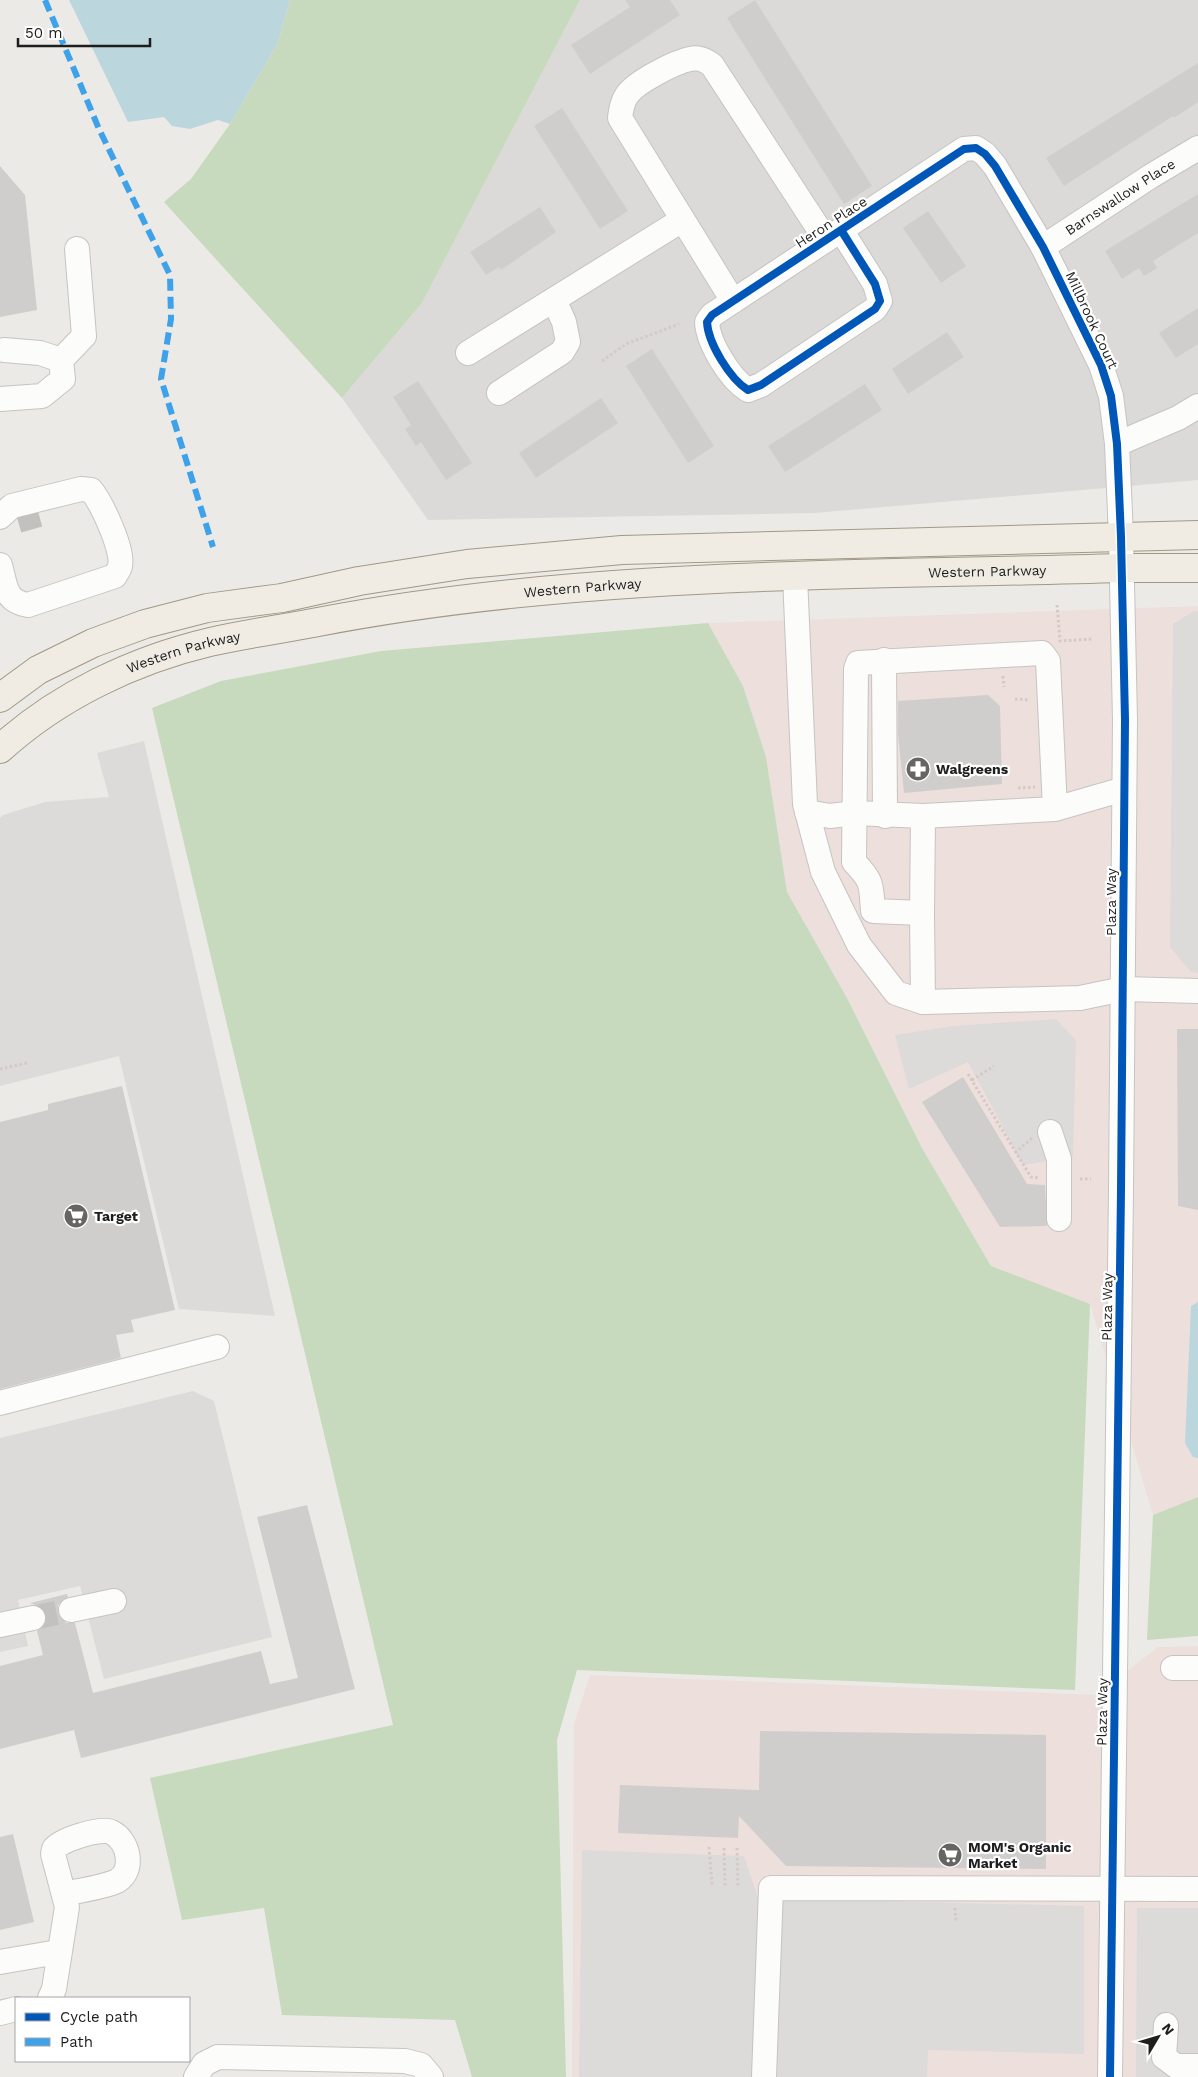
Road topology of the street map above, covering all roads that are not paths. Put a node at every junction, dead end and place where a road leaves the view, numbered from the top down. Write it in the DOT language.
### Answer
graph roads {
  1 [pos="1198,148"];
  2 [pos="964,149"];
  3 [pos="682,220"];
  4 [pos="833,235"];
  5 [pos="1043,247"];
  6 [pos="77,249"];
  7 [pos="554,300"];
  8 [pos="733,301"];
  9 [pos="4,350"];
  10 [pos="468,353"];
  11 [pos="61,360"];
  12 [pos="499,393"];
  13 [pos="0,399"];
  14 [pos="1198,406"];
  15 [pos="1117,444"];
  16 [pos="99,500"];
  17 [pos="14,521"];
  18 [pos="1198,535"];
  19 [pos="1122,537"];
  20 [pos="0,565"];
  21 [pos="1122,568"];
  22 [pos="1198,568"];
  23 [pos="795,577"];
  24 [pos="884,660"];
  25 [pos="2,691"];
  26 [pos="0,749"];
  27 [pos="1124,789"];
  28 [pos="1054,809"];
  29 [pos="808,812"];
  30 [pos="854,813"];
  31 [pos="885,816"];
  32 [pos="923,816"];
  33 [pos="854,862"];
  34 [pos="823,872"];
  35 [pos="873,911"];
  36 [pos="922,913"];
  37 [pos="849,924"];
  38 [pos="1123,989"];
  39 [pos="1198,991"];
  40 [pos="923,1002"];
  41 [pos="1042,1134"];
  42 [pos="1059,1220"];
  43 [pos="217,1347"];
  44 [pos="0,1403"];
  45 [pos="114,1601"];
  46 [pos="71,1610"];
  47 [pos="33,1618"];
  48 [pos="0,1625"];
  49 [pos="1173,1668"];
  50 [pos="1198,1668"];
  51 [pos="1198,1889"];
  52 [pos="1112,1890"];
  53 [pos="64,1894"];
  54 [pos="58,1952"];
  55 [pos="0,1962"];
  56 [pos="50,1997"];
  57 [pos="15,2009"];
  58 [pos="0,2013"];
  59 [pos="1166,2025"];
  60 [pos="1198,2066"];
  61 [pos="306,2068"];
  62 [pos="356,2068"];
  63 [pos="196,2077"];
  64 [pos="431,2077"];
  65 [pos="764,2077"];
  66 [pos="1110,2077"];
  1 -- 5 [label="street, Barnswallow Place"];
  2 -- 4 [label="street, Heron Place"];
  2 -- 5 [label="street, Millbrook Court"];
  3 -- 4 [label="street"];
  3 -- 7 [label="street"];
  3 -- 8 [label="street"];
  4 -- 8 [label="street, Heron Place"];
  4 -- 8 [label="street, Heron Place"];
  5 -- 15 [label="street, Millbrook Court"];
  6 -- 11 [label="street"];
  7 -- 10 [label="street"];
  7 -- 12 [label="street"];
  9 -- 11 [label="street"];
  11 -- 13 [label="street"];
  14 -- 15 [label="street"];
  15 -- 19 [label="street, Millbrook Court"];
  16 -- 17 [label="street"];
  16 -- 17 [label="street"];
  16 -- 20 [label="street"];
  18 -- 19 [label="main road"];
  19 -- 21 [label="street, Plaza Way"];
  19 -- 25 [label="main road"];
  21 -- 22 [label="main road, Western Parkway"];
  21 -- 23 [label="main road, Western Parkway"];
  21 -- 27 [label="street, Plaza Way"];
  23 -- 26 [label="main road, Western Parkway"];
  23 -- 29 [label="street"];
  24 -- 28 [label="street"];
  24 -- 30 [label="street"];
  24 -- 31 [label="street"];
  27 -- 28 [label="street"];
  27 -- 38 [label="street, Plaza Way"];
  28 -- 32 [label="street"];
  29 -- 30 [label="street"];
  29 -- 34 [label="street"];
  30 -- 31 [label="street"];
  30 -- 33 [label="street"];
  31 -- 32 [label="street"];
  32 -- 36 [label="street"];
  33 -- 34 [label="street"];
  33 -- 35 [label="street"];
  34 -- 37 [label="street"];
  35 -- 36 [label="street"];
  35 -- 37 [label="street"];
  36 -- 40 [label="street"];
  37 -- 40 [label="street"];
  38 -- 39 [label="street"];
  38 -- 40 [label="street"];
  38 -- 52 [label="street, Plaza Way"];
  41 -- 42 [label="street"];
  43 -- 44 [label="street"];
  45 -- 46 [label="street"];
  47 -- 48 [label="street"];
  49 -- 50 [label="street"];
  51 -- 52 [label="street"];
  52 -- 65 [label="street"];
  52 -- 66 [label="street, Plaza Way"];
  53 -- 54 [label="street"];
  54 -- 55 [label="street"];
  54 -- 56 [label="street"];
  57 -- 58 [label="street"];
  59 -- 60 [label="street"];
  61 -- 62 [label="street"];
  61 -- 63 [label="street"];
  62 -- 64 [label="street"];
}
